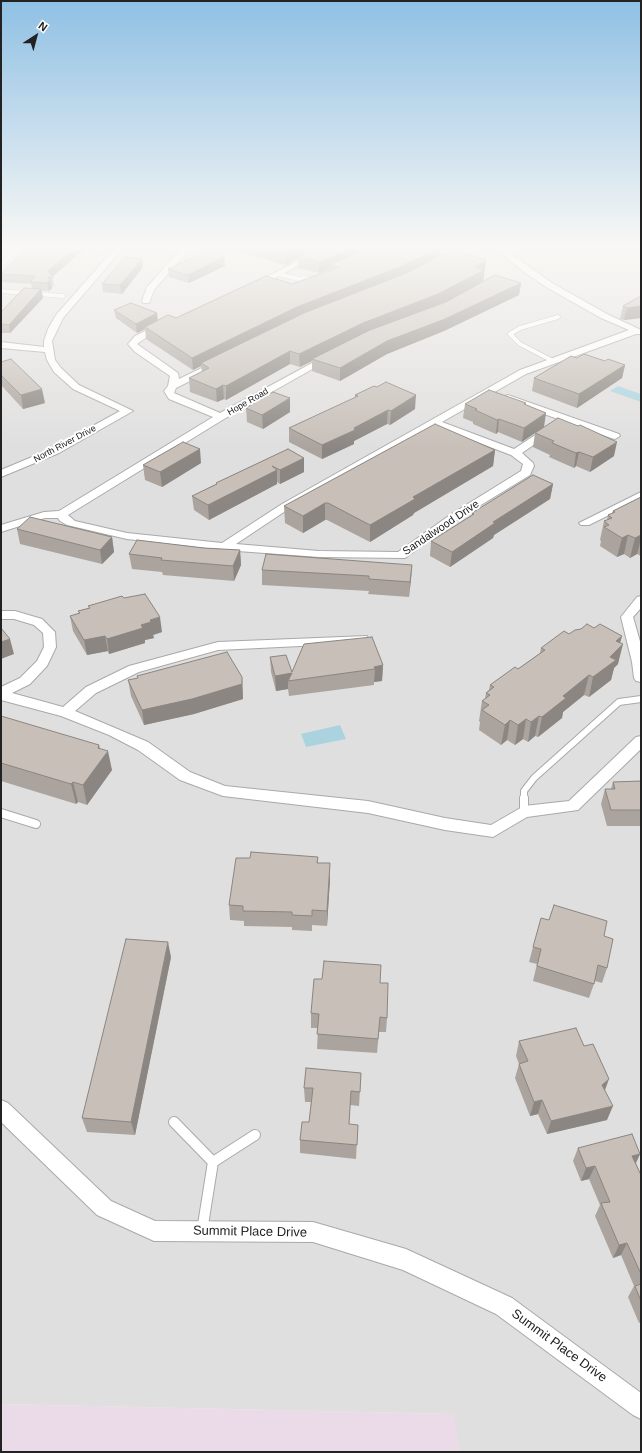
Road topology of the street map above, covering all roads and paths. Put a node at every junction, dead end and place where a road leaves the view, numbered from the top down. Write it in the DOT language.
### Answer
graph roads {
  1 [pos="63,314"];
  2 [pos="602,314"];
  3 [pos="558,316"];
  4 [pos="170,322"];
  5 [pos="638,332"];
  6 [pos="1,345"];
  7 [pos="48,350"];
  8 [pos="339,352"];
  9 [pos="223,361"];
  10 [pos="553,361"];
  11 [pos="173,386"];
  12 [pos="490,391"];
  13 [pos="221,417"];
  14 [pos="566,419"];
  15 [pos="434,422"];
  16 [pos="616,436"];
  17 [pos="515,453"];
  18 [pos="1,474"];
  19 [pos="641,495"];
  20 [pos="62,514"];
  21 [pos="585,523"];
  22 [pos="1,529"];
  23 [pos="224,547"];
  24 [pos="641,600"];
  25 [pos="1,614"];
  26 [pos="368,639"];
  27 [pos="640,662"];
  28 [pos="641,678"];
  29 [pos="1,694"];
  30 [pos="641,699"];
  31 [pos="65,712"];
  32 [pos="641,741"];
  33 [pos="524,812"];
  34 [pos="1,813"];
  35 [pos="36,824"];
  36 [pos="1,1109"];
  37 [pos="174,1122"];
  38 [pos="255,1135"];
  39 [pos="212,1162"];
  40 [pos="202,1231"];
  41 [pos="641,1408"];
  1 -- 7 [label="street"];
  2 -- 5 [label="street"];
  3 -- 10 [label="lane"];
  4 -- 11 [label="street"];
  5 -- 10 [label="street"];
  6 -- 7 [label="street"];
  7 -- 18 [label="street, North River Drive"];
  8 -- 13 [label="street, Hope Road"];
  9 -- 11 [label="street"];
  10 -- 12 [label="street"];
  11 -- 13 [label="street"];
  12 -- 14 [label="street"];
  12 -- 15 [label="street"];
  13 -- 20 [label="street, Hope Road"];
  14 -- 16 [label="street"];
  14 -- 17 [label="street"];
  15 -- 17 [label="street, Sandalwood Drive"];
  15 -- 23 [label="street"];
  17 -- 23 [label="street, Sandalwood Drive"];
  19 -- 21 [label="street"];
  20 -- 22 [label="street, Hope Road"];
  20 -- 23 [label="street, Sandalwood Drive"];
  24 -- 27 [label="street"];
  25 -- 29 [label="street"];
  26 -- 31 [label="street"];
  27 -- 28 [label="street"];
  29 -- 31 [label="street"];
  30 -- 33 [label="lane"];
  31 -- 33 [label="street"];
  32 -- 33 [label="street"];
  34 -- 35 [label="lane"];
  36 -- 40 [label="street, Summit Place Drive"];
  37 -- 39 [label="lane"];
  38 -- 39 [label="lane"];
  39 -- 40 [label="lane"];
  40 -- 41 [label="street, Summit Place Drive"];
}
